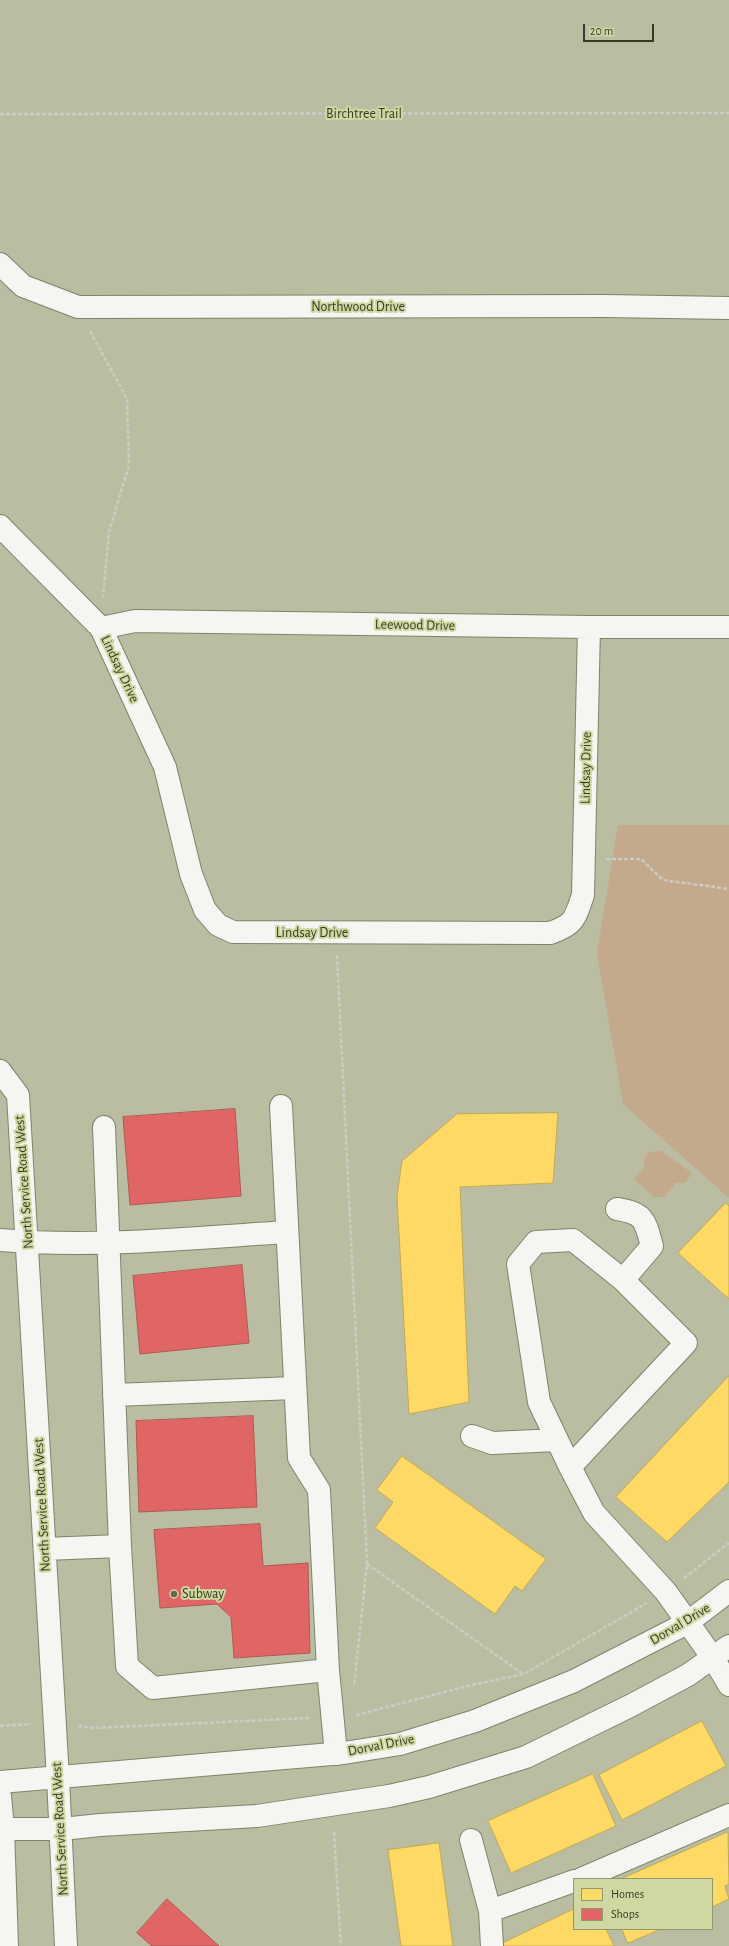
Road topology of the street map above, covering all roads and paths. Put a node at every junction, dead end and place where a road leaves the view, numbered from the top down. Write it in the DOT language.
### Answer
graph roads {
  1 [pos="729,113"];
  2 [pos="0,114"];
  3 [pos="0,264"];
  4 [pos="78,307"];
  5 [pos="729,308"];
  6 [pos="0,526"];
  7 [pos="589,627"];
  8 [pos="729,627"];
  9 [pos="101,628"];
  10 [pos="584,858"];
  11 [pos="729,889"];
  12 [pos="336,933"];
  13 [pos="0,1071"];
  14 [pos="281,1106"];
  15 [pos="104,1127"];
  16 [pos="617,1209"];
  17 [pos="287,1232"];
  18 [pos="0,1240"];
  19 [pos="28,1243"];
  20 [pos="107,1243"];
  21 [pos="623,1280"];
  22 [pos="295,1388"];
  23 [pos="114,1395"];
  24 [pos="472,1436"];
  25 [pos="557,1440"];
  26 [pos="570,1467"];
  27 [pos="729,1543"];
  28 [pos="120,1546"];
  29 [pos="45,1548"];
  30 [pos="367,1563"];
  31 [pos="729,1591"];
  32 [pos="666,1592"];
  33 [pos="688,1623"];
  34 [pos="721,1652"];
  35 [pos="328,1670"];
  36 [pos="524,1674"];
  37 [pos="729,1685"];
  38 [pos="354,1693"];
  39 [pos="333,1717"];
  40 [pos="54,1723"];
  41 [pos="0,1726"];
  42 [pos="336,1754"];
  43 [pos="58,1778"];
  44 [pos="0,1782"];
  45 [pos="0,1796"];
  46 [pos="729,1815"];
  47 [pos="1,1829"];
  48 [pos="62,1829"];
  49 [pos="334,1832"];
  50 [pos="471,1840"];
  51 [pos="583,1878"];
  52 [pos="573,1882"];
  53 [pos="490,1911"];
  54 [pos="4,1937"];
  55 [pos="66,1946"];
  56 [pos="341,1946"];
  57 [pos="492,1946"];
  1 -- 2 [label="path, Birchtree Trail"];
  3 -- 4 [label="street, Northwood Drive"];
  4 -- 5 [label="street, Northwood Drive"];
  4 -- 9 [label="path"];
  6 -- 9 [label="street, Lindsay Drive"];
  7 -- 8 [label="street, Leewood Drive"];
  7 -- 9 [label="street, Leewood Drive"];
  7 -- 10 [label="street, Lindsay Drive"];
  9 -- 12 [label="street, Lindsay Drive"];
  10 -- 11 [label="path"];
  10 -- 12 [label="street, Lindsay Drive"];
  12 -- 30 [label="path"];
  13 -- 19 [label="street, North Service Road West"];
  14 -- 17 [label="street"];
  15 -- 20 [label="street"];
  16 -- 21 [label="street"];
  17 -- 20 [label="street"];
  17 -- 22 [label="street"];
  18 -- 19 [label="street"];
  19 -- 20 [label="street"];
  19 -- 29 [label="street, North Service Road West"];
  20 -- 23 [label="street"];
  21 -- 25 [label="street"];
  21 -- 26 [label="street"];
  22 -- 23 [label="street"];
  22 -- 35 [label="street"];
  23 -- 28 [label="street"];
  24 -- 25 [label="street"];
  25 -- 26 [label="street"];
  26 -- 32 [label="street"];
  27 -- 32 [label="path"];
  28 -- 29 [label="street"];
  28 -- 35 [label="street"];
  29 -- 40 [label="street, North Service Road West"];
  30 -- 36 [label="path"];
  30 -- 38 [label="path"];
  31 -- 33 [label="street, Dorval Drive"];
  32 -- 33 [label="street"];
  32 -- 36 [label="path"];
  33 -- 34 [label="street"];
  33 -- 42 [label="street, Dorval Drive"];
  34 -- 37 [label="street"];
  34 -- 48 [label="street"];
  35 -- 39 [label="street"];
  36 -- 39 [label="path"];
  39 -- 40 [label="path"];
  39 -- 42 [label="street"];
  40 -- 41 [label="path"];
  40 -- 43 [label="street, North Service Road West"];
  42 -- 43 [label="street, Dorval Drive"];
  43 -- 44 [label="street, Dorval Drive"];
  43 -- 48 [label="street, North Service Road West"];
  45 -- 47 [label="street"];
  46 -- 51 [label="street"];
  47 -- 48 [label="street"];
  47 -- 54 [label="street"];
  48 -- 55 [label="street, North Service Road West"];
  49 -- 56 [label="path"];
  50 -- 53 [label="street"];
  52 -- 53 [label="street"];
  53 -- 57 [label="street"];
}
